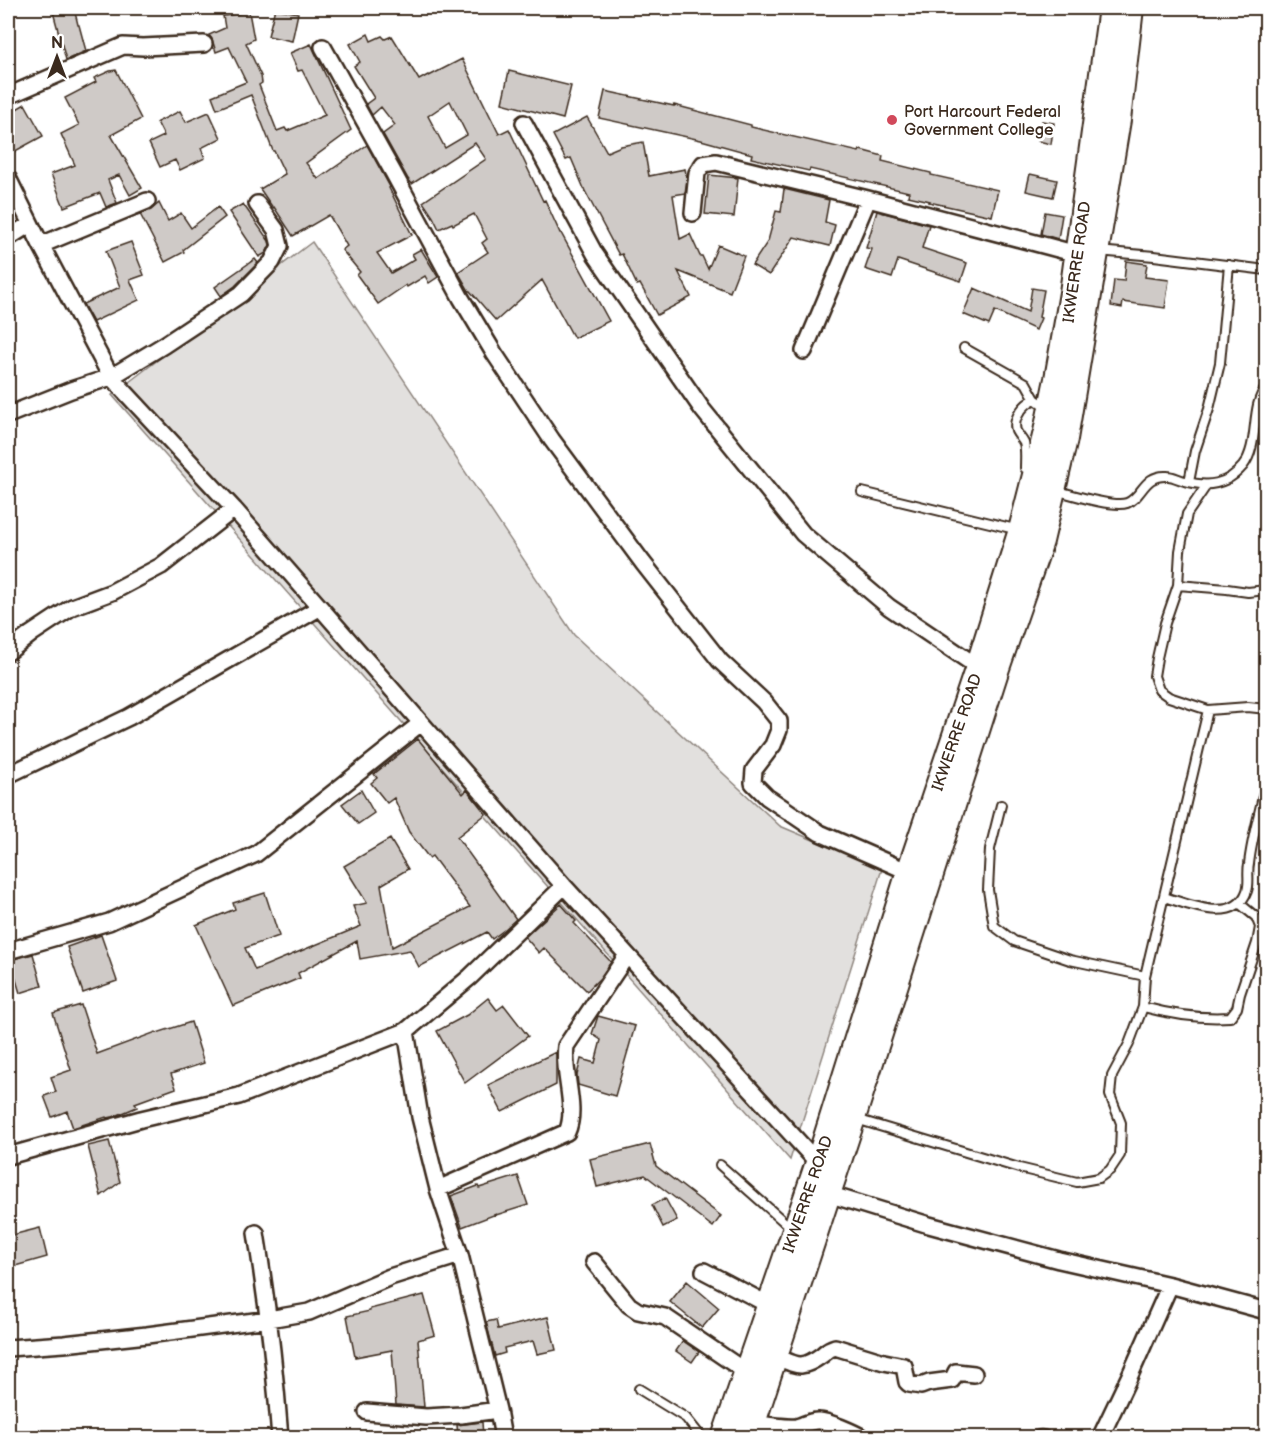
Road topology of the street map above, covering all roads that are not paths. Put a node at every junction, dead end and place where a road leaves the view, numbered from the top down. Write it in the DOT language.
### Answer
graph roads {
  1 [pos="1110,8"];
  2 [pos="1131,8"];
  3 [pos="204,44"];
  4 [pos="323,47"];
  5 [pos="8,96"];
  6 [pos="524,123"];
  7 [pos="8,178"];
  8 [pos="868,199"];
  9 [pos="147,201"];
  10 [pos="257,204"];
  11 [pos="693,213"];
  12 [pos="30,224"];
  13 [pos="8,238"];
  14 [pos="41,245"];
  15 [pos="1087,252"];
  16 [pos="1229,266"];
  17 [pos="1266,270"];
  18 [pos="964,348"];
  19 [pos="804,351"];
  20 [pos="111,377"];
  21 [pos="1266,388"];
  22 [pos="1043,404"];
  23 [pos="8,415"];
  24 [pos="1024,468"];
  25 [pos="1189,482"];
  26 [pos="1206,486"];
  27 [pos="1053,489"];
  28 [pos="862,492"];
  29 [pos="234,509"];
  30 [pos="1021,530"];
  31 [pos="1178,585"];
  32 [pos="1266,590"];
  33 [pos="319,608"];
  34 [pos="8,652"];
  35 [pos="978,667"];
  36 [pos="1266,709"];
  37 [pos="1208,710"];
  38 [pos="421,723"];
  39 [pos="8,775"];
  40 [pos="1266,782"];
  41 [pos="1001,805"];
  42 [pos="909,872"];
  43 [pos="564,886"];
  44 [pos="1164,897"];
  45 [pos="1240,904"];
  46 [pos="8,951"];
  47 [pos="627,955"];
  48 [pos="1145,976"];
  49 [pos="1143,1007"];
  50 [pos="406,1031"];
  51 [pos="853,1118"];
  52 [pos="8,1156"];
  53 [pos="818,1163"];
  54 [pos="720,1165"];
  55 [pos="438,1189"];
  56 [pos="828,1194"];
  57 [pos="794,1231"];
  58 [pos="256,1233"];
  59 [pos="460,1255"];
  60 [pos="594,1262"];
  61 [pos="704,1270"];
  62 [pos="1170,1285"];
  63 [pos="769,1305"];
  64 [pos="1266,1311"];
  65 [pos="269,1319"];
  66 [pos="8,1348"];
  67 [pos="775,1356"];
  68 [pos="746,1372"];
  69 [pos="974,1374"];
  70 [pos="639,1389"];
  71 [pos="498,1410"];
  72 [pos="367,1412"];
  73 [pos="750,1430"];
  74 [pos="280,1437"];
  75 [pos="503,1437"];
  76 [pos="702,1437"];
  77 [pos="724,1437"];
  78 [pos="863,1437"];
  79 [pos="1033,1437"];
  80 [pos="1050,1437"];
  81 [pos="1100,1437"];
  1 -- 15 [label="main road, IKWERRE ROAD"];
  2 -- 15 [label="main road, IKWERRE ROAD"];
  3 -- 5 [label="street"];
  4 -- 42 [label="street"];
  6 -- 35 [label="street"];
  7 -- 12 [label="street"];
  8 -- 11 [label="street"];
  8 -- 15 [label="street"];
  8 -- 19 [label="street"];
  9 -- 14 [label="street"];
  10 -- 20 [label="street"];
  12 -- 13 [label="street"];
  12 -- 14 [label="street"];
  14 -- 20 [label="street"];
  15 -- 16 [label="lane"];
  15 -- 22 [label="main road, IKWERRE ROAD"];
  15 -- 27 [label="main road, IKWERRE ROAD"];
  16 -- 17 [label="lane"];
  16 -- 25 [label="lane"];
  18 -- 22 [label="lane"];
  20 -- 23 [label="street"];
  20 -- 29 [label="street"];
  21 -- 26 [label="lane"];
  22 -- 24 [label="lane"];
  22 -- 30 [label="main road, IKWERRE ROAD"];
  25 -- 26 [label="lane"];
  25 -- 27 [label="lane"];
  26 -- 31 [label="lane"];
  27 -- 51 [label="main road, IKWERRE ROAD"];
  28 -- 30 [label="lane"];
  29 -- 33 [label="street"];
  29 -- 34 [label="street"];
  30 -- 35 [label="main road, IKWERRE ROAD"];
  31 -- 32 [label="lane"];
  31 -- 37 [label="lane"];
  33 -- 38 [label="street"];
  33 -- 39 [label="street"];
  35 -- 42 [label="main road, IKWERRE ROAD"];
  36 -- 37 [label="lane"];
  37 -- 44 [label="lane"];
  38 -- 43 [label="street"];
  38 -- 46 [label="street"];
  40 -- 45 [label="lane"];
  41 -- 48 [label="lane"];
  42 -- 53 [label="main road, IKWERRE ROAD"];
  43 -- 47 [label="street"];
  43 -- 50 [label="street"];
  44 -- 45 [label="lane"];
  44 -- 48 [label="lane"];
  45 -- 49 [label="lane"];
  47 -- 53 [label="street"];
  47 -- 55 [label="street"];
  48 -- 49 [label="lane"];
  49 -- 51 [label="lane"];
  50 -- 52 [label="street"];
  50 -- 55 [label="street"];
  51 -- 56 [label="main road, IKWERRE ROAD"];
  53 -- 57 [label="main road, IKWERRE ROAD"];
  54 -- 57 [label="lane"];
  55 -- 59 [label="street"];
  56 -- 62 [label="street"];
  56 -- 67 [label="main road, IKWERRE ROAD"];
  57 -- 63 [label="main road, IKWERRE ROAD"];
  58 -- 65 [label="street"];
  59 -- 65 [label="street"];
  59 -- 71 [label="street"];
  60 -- 68 [label="street"];
  61 -- 63 [label="street"];
  62 -- 64 [label="street"];
  62 -- 81 [label="street"];
  63 -- 68 [label="main road, IKWERRE ROAD"];
  65 -- 66 [label="street"];
  65 -- 74 [label="street"];
  67 -- 69 [label="street"];
  67 -- 73 [label="main road, IKWERRE ROAD"];
  68 -- 77 [label="main road, IKWERRE ROAD"];
  70 -- 76 [label="lane"];
  71 -- 72 [label="street"];
  71 -- 75 [label="street"];
  73 -- 78 [label="street"];
  79 -- 80 [label="lane"];
}
